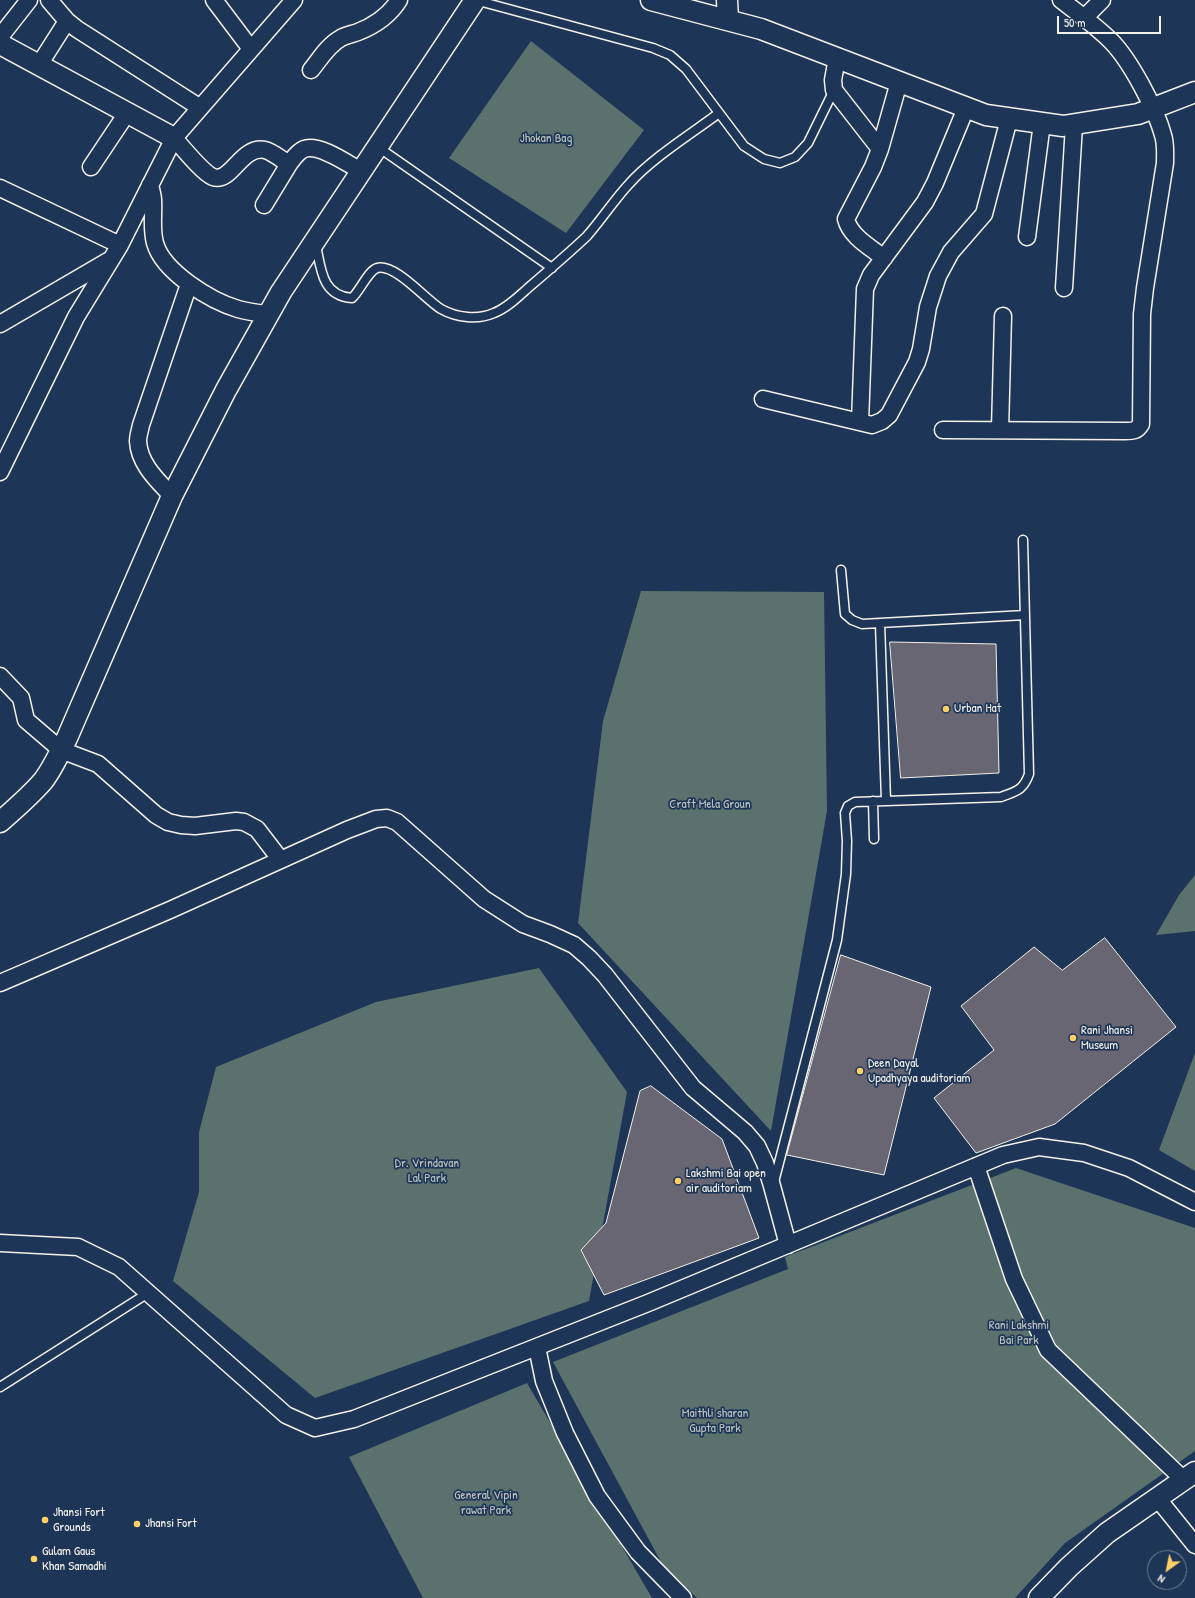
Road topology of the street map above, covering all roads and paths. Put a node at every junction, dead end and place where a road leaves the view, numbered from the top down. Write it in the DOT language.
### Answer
graph roads {
  1 [pos="29,0"];
  2 [pos="49,0"];
  3 [pos="214,0"];
  4 [pos="294,0"];
  5 [pos="399,0"];
  6 [pos="475,0"];
  7 [pos="651,0"];
  8 [pos="727,0"];
  9 [pos="1061,0"];
  10 [pos="1102,0"];
  11 [pos="1084,18"];
  12 [pos="728,20"];
  13 [pos="67,21"];
  14 [pos="0,37"];
  15 [pos="0,44"];
  16 [pos="251,49"];
  17 [pos="836,58"];
  18 [pos="39,65"];
  19 [pos="311,70"];
  20 [pos="899,82"];
  21 [pos="834,90"];
  22 [pos="1195,92"];
  23 [pos="200,107"];
  24 [pos="966,108"];
  25 [pos="1153,108"];
  26 [pos="127,113"];
  27 [pos="720,113"];
  28 [pos="1009,119"];
  29 [pos="1042,123"];
  30 [pos="1074,125"];
  31 [pos="174,138"];
  32 [pos="378,146"];
  33 [pos="880,149"];
  34 [pos="289,164"];
  35 [pos="91,167"];
  36 [pos="361,171"];
  37 [pos="150,185"];
  38 [pos="0,188"];
  39 [pos="264,205"];
  40 [pos="1027,237"];
  41 [pos="315,240"];
  42 [pos="120,245"];
  43 [pos="884,258"];
  44 [pos="110,260"];
  45 [pos="552,268"];
  46 [pos="189,284"];
  47 [pos="1064,288"];
  48 [pos="268,314"];
  49 [pos="1003,316"];
  50 [pos="0,324"];
  51 [pos="763,399"];
  52 [pos="860,422"];
  53 [pos="943,430"];
  54 [pos="1000,430"];
  55 [pos="0,472"];
  56 [pos="172,496"];
  57 [pos="1023,540"];
  58 [pos="841,570"];
  59 [pos="1025,615"];
  60 [pos="880,623"];
  61 [pos="0,676"];
  62 [pos="61,750"];
  63 [pos="873,801"];
  64 [pos="886,801"];
  65 [pos="0,822"];
  66 [pos="874,839"];
  67 [pos="280,859"];
  68 [pos="0,983"];
  69 [pos="976,1166"];
  70 [pos="772,1186"];
  71 [pos="1195,1202"];
  72 [pos="0,1243"];
  73 [pos="788,1245"];
  74 [pos="148,1293"];
  75 [pos="536,1347"];
  76 [pos="0,1387"];
  77 [pos="1191,1480"];
  78 [pos="1161,1503"];
  79 [pos="1195,1545"];
  80 [pos="683,1598"];
  81 [pos="1039,1598"];
  82 [pos="1055,1598"];
  1 -- 14 [label="street"];
  2 -- 13 [label="street"];
  3 -- 16 [label="street"];
  4 -- 16 [label="street"];
  5 -- 19 [label="street"];
  6 -- 27 [label="lane"];
  6 -- 32 [label="street"];
  7 -- 12 [label="street"];
  8 -- 12 [label="street"];
  9 -- 11 [label="street"];
  10 -- 11 [label="street"];
  11 -- 25 [label="street"];
  12 -- 17 [label="street"];
  13 -- 18 [label="street"];
  13 -- 23 [label="street"];
  15 -- 18 [label="street"];
  16 -- 23 [label="street"];
  17 -- 20 [label="street"];
  17 -- 21 [label="street"];
  18 -- 26 [label="street"];
  20 -- 24 [label="street"];
  20 -- 33 [label="street"];
  21 -- 27 [label="lane"];
  21 -- 33 [label="street"];
  22 -- 25 [label="street"];
  23 -- 31 [label="street"];
  24 -- 28 [label="street"];
  24 -- 43 [label="street"];
  25 -- 30 [label="street"];
  25 -- 54 [label="street"];
  26 -- 31 [label="street"];
  26 -- 35 [label="street"];
  27 -- 45 [label="lane"];
  28 -- 29 [label="street"];
  28 -- 52 [label="street"];
  29 -- 30 [label="street"];
  29 -- 40 [label="street"];
  30 -- 47 [label="street"];
  31 -- 34 [label="street"];
  31 -- 37 [label="street"];
  32 -- 36 [label="street"];
  32 -- 45 [label="lane"];
  33 -- 43 [label="street"];
  34 -- 36 [label="street"];
  34 -- 39 [label="street"];
  36 -- 41 [label="street"];
  37 -- 42 [label="street"];
  37 -- 46 [label="street"];
  38 -- 42 [label="street"];
  41 -- 45 [label="lane"];
  41 -- 48 [label="street"];
  42 -- 44 [label="street"];
  43 -- 52 [label="street"];
  44 -- 50 [label="street"];
  44 -- 55 [label="street"];
  46 -- 48 [label="street"];
  46 -- 56 [label="street"];
  48 -- 56 [label="street"];
  49 -- 54 [label="street"];
  51 -- 52 [label="street"];
  53 -- 54 [label="street"];
  56 -- 62 [label="street"];
  57 -- 59 [label="lane"];
  58 -- 60 [label="lane"];
  59 -- 60 [label="lane"];
  59 -- 64 [label="lane"];
  60 -- 64 [label="lane"];
  61 -- 62 [label="street"];
  62 -- 65 [label="street"];
  62 -- 67 [label="street"];
  63 -- 64 [label="lane"];
  63 -- 66 [label="lane"];
  63 -- 70 [label="lane"];
  67 -- 68 [label="street"];
  67 -- 70 [label="street"];
  69 -- 71 [label="street"];
  69 -- 73 [label="street"];
  69 -- 77 [label="street"];
  70 -- 73 [label="street"];
  72 -- 74 [label="street"];
  73 -- 75 [label="street"];
  74 -- 75 [label="street"];
  74 -- 76 [label="lane"];
  75 -- 80 [label="street"];
  77 -- 78 [label="street"];
  78 -- 79 [label="street"];
  78 -- 81 [label="street"];
  78 -- 82 [label="street"];
}
